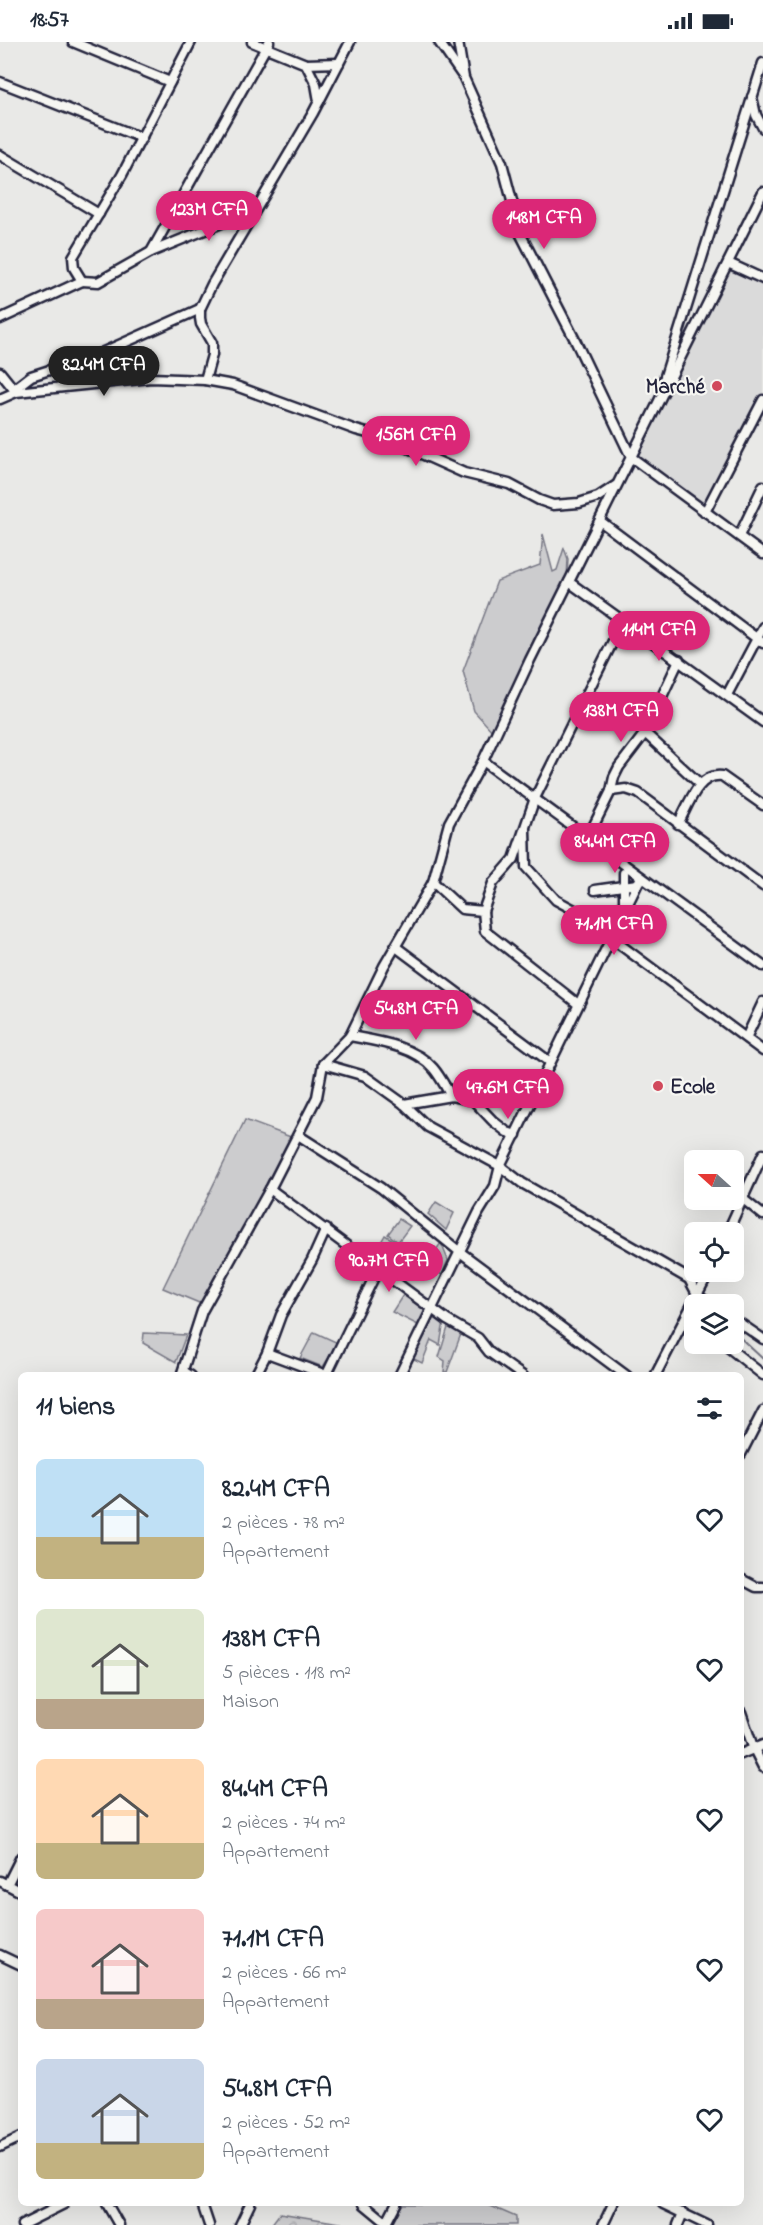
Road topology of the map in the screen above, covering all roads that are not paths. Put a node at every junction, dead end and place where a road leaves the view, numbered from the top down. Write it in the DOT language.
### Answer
graph roads {
  1 [pos="73,42"];
  2 [pos="191,42"];
  3 [pos="252,42"];
  4 [pos="350,42"];
  5 [pos="439,42"];
  6 [pos="458,42"];
  7 [pos="267,45"];
  8 [pos="339,63"];
  9 [pos="763,63"];
  10 [pos="306,64"];
  11 [pos="464,78"];
  12 [pos="0,81"];
  13 [pos="170,82"];
  14 [pos="752,96"];
  15 [pos="319,102"];
  16 [pos="763,128"];
  17 [pos="142,138"];
  18 [pos="0,155"];
  19 [pos="763,192"];
  20 [pos="256,208"];
  21 [pos="760,209"];
  22 [pos="99,214"];
  23 [pos="151,252"];
  24 [pos="728,262"];
  25 [pos="763,279"];
  26 [pos="82,281"];
  27 [pos="200,309"];
  28 [pos="0,319"];
  29 [pos="0,372"];
  30 [pos="204,380"];
  31 [pos="15,391"];
  32 [pos="0,399"];
  33 [pos="763,400"];
  34 [pos="655,410"];
  35 [pos="631,457"];
  36 [pos="618,483"];
  37 [pos="763,486"];
  38 [pos="705,512"];
  39 [pos="600,521"];
  40 [pos="739,536"];
  41 [pos="763,554"];
  42 [pos="569,582"];
  43 [pos="623,621"];
  44 [pos="763,627"];
  45 [pos="760,641"];
  46 [pos="679,660"];
  47 [pos="727,695"];
  48 [pos="763,722"];
  49 [pos="645,733"];
  50 [pos="483,760"];
  51 [pos="700,784"];
  52 [pos="611,791"];
  53 [pos="535,798"];
  54 [pos="763,805"];
  55 [pos="678,824"];
  56 [pos="525,829"];
  57 [pos="588,837"];
  58 [pos="624,873"];
  59 [pos="639,880"];
  60 [pos="433,882"];
  61 [pos="763,886"];
  62 [pos="624,887"];
  63 [pos="595,890"];
  64 [pos="483,911"];
  65 [pos="624,912"];
  66 [pos="611,938"];
  67 [pos="396,947"];
  68 [pos="763,966"];
  69 [pos="763,1002"];
  70 [pos="578,1004"];
  71 [pos="350,1036"];
  72 [pos="746,1038"];
  73 [pos="763,1051"];
  74 [pos="550,1062"];
  75 [pos="323,1064"];
  76 [pos="451,1095"];
  77 [pos="404,1104"];
  78 [pos="298,1135"];
  79 [pos="516,1135"];
  80 [pos="763,1154"];
  81 [pos="500,1166"];
  82 [pos="270,1189"];
  83 [pos="744,1197"];
  84 [pos="744,1200"];
  85 [pos="763,1215"];
  86 [pos="326,1229"];
  87 [pos="460,1252"];
  88 [pos="378,1269"];
  89 [pos="697,1294"];
  90 [pos="432,1308"];
  91 [pos="744,1326"];
  92 [pos="684,1329"];
  93 [pos="763,1339"];
  94 [pos="267,1353"];
  95 [pos="737,1354"];
  96 [pos="186,1372"];
  97 [pos="257,1372"];
  98 [pos="319,1372"];
  99 [pos="328,1372"];
  100 [pos="401,1372"];
  101 [pos="517,1372"];
  102 [pos="622,1372"];
  103 [pos="657,1372"];
  104 [pos="763,1375"];
  105 [pos="763,1411"];
  106 [pos="744,1448"];
  107 [pos="744,1581"];
  108 [pos="763,1587"];
  109 [pos="744,1721"];
  110 [pos="763,1745"];
  111 [pos="753,1747"];
  112 [pos="744,1752"];
  113 [pos="763,1767"];
  114 [pos="18,1862"];
  115 [pos="4,1883"];
  116 [pos="18,1890"];
  117 [pos="0,1955"];
  118 [pos="18,1964"];
  119 [pos="18,2138"];
  120 [pos="0,2147"];
  121 [pos="60,2206"];
  122 [pos="108,2206"];
  123 [pos="203,2206"];
  124 [pos="249,2206"];
  125 [pos="366,2206"];
  126 [pos="395,2206"];
  127 [pos="612,2206"];
  128 [pos="667,2206"];
  129 [pos="683,2214"];
  130 [pos="386,2224"];
  131 [pos="22,2225"];
  132 [pos="119,2225"];
  133 [pos="209,2225"];
  134 [pos="240,2225"];
  135 [pos="603,2225"];
  136 [pos="678,2225"];
  137 [pos="707,2225"];
  1 -- 13 [label="street"];
  2 -- 13 [label="street"];
  3 -- 7 [label="street"];
  4 -- 8 [label="street"];
  5 -- 11 [label="street"];
  6 -- 11 [label="street"];
  7 -- 10 [label="street"];
  7 -- 23 [label="street"];
  8 -- 10 [label="street"];
  8 -- 15 [label="street"];
  9 -- 14 [label="street"];
  10 -- 15 [label="street"];
  11 -- 35 [label="street"];
  12 -- 17 [label="street"];
  13 -- 17 [label="street"];
  14 -- 16 [label="street"];
  14 -- 34 [label="street"];
  15 -- 20 [label="street"];
  17 -- 22 [label="street"];
  18 -- 22 [label="street"];
  19 -- 21 [label="street"];
  20 -- 23 [label="street"];
  20 -- 27 [label="street"];
  21 -- 24 [label="street"];
  22 -- 26 [label="street"];
  23 -- 26 [label="street"];
  24 -- 25 [label="street"];
  24 -- 34 [label="street"];
  26 -- 28 [label="street"];
  27 -- 30 [label="street"];
  27 -- 31 [label="street"];
  29 -- 31 [label="street"];
  30 -- 31 [label="street"];
  30 -- 36 [label="street"];
  31 -- 32 [label="street"];
  33 -- 38 [label="street"];
  34 -- 35 [label="street"];
  35 -- 36 [label="street"];
  35 -- 38 [label="street"];
  36 -- 39 [label="street"];
  37 -- 40 [label="street"];
  38 -- 40 [label="street"];
  39 -- 42 [label="street"];
  39 -- 45 [label="street"];
  40 -- 41 [label="street"];
  42 -- 43 [label="street"];
  42 -- 50 [label="street"];
  43 -- 46 [label="street"];
  43 -- 53 [label="street"];
  44 -- 45 [label="street"];
  45 -- 47 [label="street"];
  46 -- 47 [label="street"];
  46 -- 49 [label="street"];
  47 -- 48 [label="street"];
  49 -- 51 [label="street"];
  49 -- 52 [label="street"];
  50 -- 53 [label="street"];
  50 -- 60 [label="street"];
  51 -- 54 [label="street"];
  51 -- 55 [label="street"];
  52 -- 55 [label="street"];
  52 -- 57 [label="street"];
  53 -- 56 [label="street"];
  53 -- 57 [label="street"];
  55 -- 61 [label="street"];
  56 -- 64 [label="street"];
  56 -- 66 [label="street"];
  57 -- 59 [label="street"];
  58 -- 62 [label="street"];
  59 -- 62 [label="street"];
  59 -- 65 [label="street"];
  59 -- 68 [label="street"];
  60 -- 64 [label="street"];
  60 -- 67 [label="street"];
  62 -- 63 [label="street"];
  62 -- 65 [label="street"];
  64 -- 70 [label="street"];
  65 -- 66 [label="street"];
  66 -- 70 [label="street"];
  66 -- 72 [label="street"];
  67 -- 71 [label="street"];
  67 -- 74 [label="street"];
  69 -- 72 [label="street"];
  70 -- 74 [label="street"];
  71 -- 75 [label="street"];
  71 -- 76 [label="street"];
  72 -- 73 [label="street"];
  74 -- 79 [label="street"];
  75 -- 77 [label="street"];
  75 -- 78 [label="street"];
  76 -- 77 [label="street"];
  76 -- 79 [label="street"];
  77 -- 81 [label="street"];
  78 -- 82 [label="street"];
  78 -- 87 [label="street"];
  79 -- 81 [label="street"];
  80 -- 83 [label="street"];
  81 -- 87 [label="street"];
  81 -- 89 [label="street"];
  82 -- 86 [label="street"];
  82 -- 96 [label="street"];
  84 -- 85 [label="street"];
  86 -- 88 [label="street"];
  86 -- 94 [label="street"];
  87 -- 90 [label="street"];
  87 -- 102 [label="street"];
  88 -- 90 [label="street"];
  88 -- 99 [label="street"];
  90 -- 100 [label="street"];
  90 -- 101 [label="street"];
  91 -- 93 [label="street"];
  92 -- 103 [label="street"];
  94 -- 97 [label="street"];
  94 -- 98 [label="street"];
  95 -- 104 [label="street"];
  105 -- 106 [label="street"];
  107 -- 108 [label="street"];
  109 -- 111 [label="street"];
  110 -- 111 [label="street"];
  111 -- 112 [label="street"];
  111 -- 113 [label="street"];
  114 -- 115 [label="street"];
  115 -- 116 [label="street"];
  117 -- 118 [label="street"];
  119 -- 120 [label="street"];
  121 -- 131 [label="street"];
  122 -- 132 [label="street"];
  123 -- 133 [label="street"];
  124 -- 134 [label="street"];
  125 -- 130 [label="street"];
  126 -- 130 [label="street"];
  127 -- 135 [label="street"];
  128 -- 129 [label="street"];
  129 -- 136 [label="street"];
  129 -- 137 [label="street"];
}
